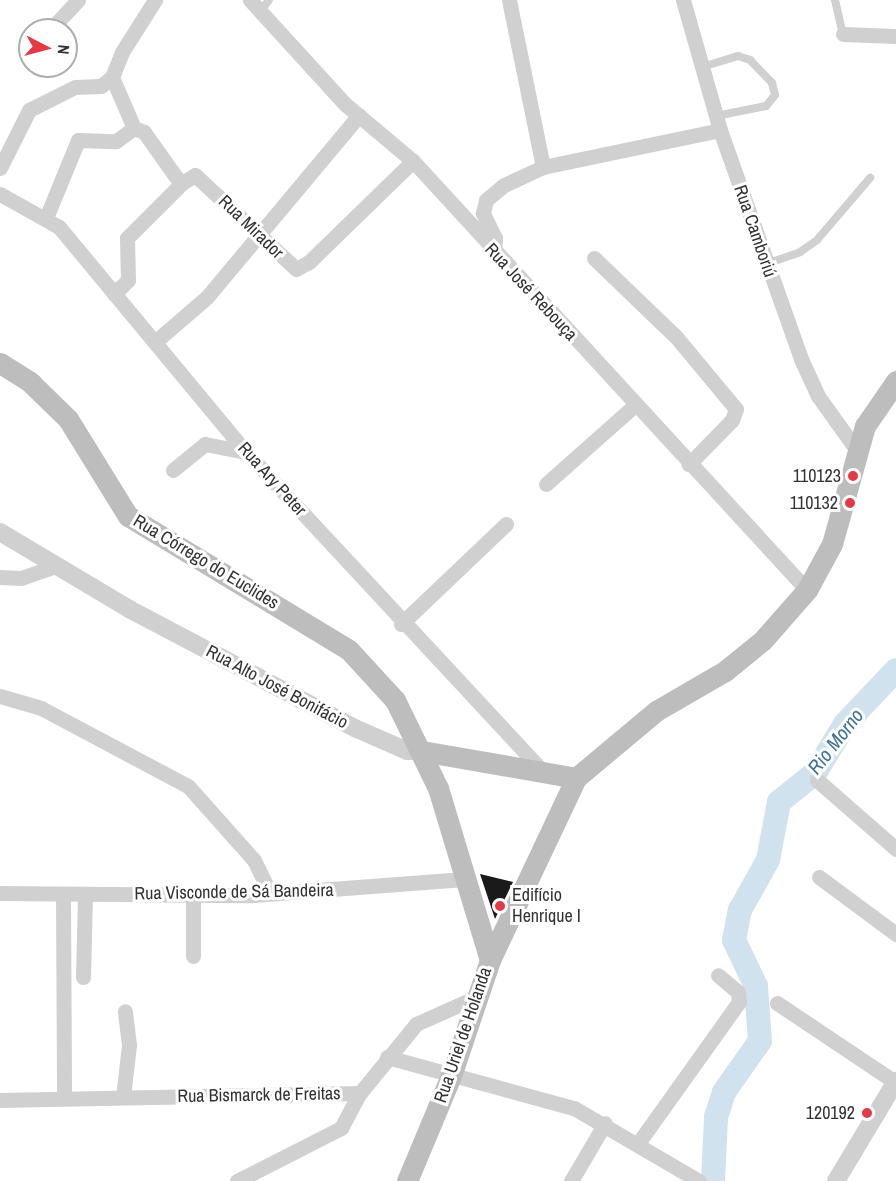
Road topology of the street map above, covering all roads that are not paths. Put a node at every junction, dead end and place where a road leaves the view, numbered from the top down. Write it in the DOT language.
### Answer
graph roads {
  1 [pos="78,0"];
  2 [pos="154,0"];
  3 [pos="509,0"];
  4 [pos="683,0"];
  5 [pos="835,0"];
  6 [pos="260,3"];
  7 [pos="61,18"];
  8 [pos="843,34"];
  9 [pos="896,36"];
  10 [pos="702,67"];
  11 [pos="112,77"];
  12 [pos="359,115"];
  13 [pos="718,123"];
  14 [pos="134,128"];
  15 [pos="413,161"];
  16 [pos="543,167"];
  17 [pos="0,168"];
  18 [pos="870,178"];
  19 [pos="182,183"];
  20 [pos="0,194"];
  21 [pos="46,218"];
  22 [pos="259,237"];
  23 [pos="494,253"];
  24 [pos="594,258"];
  25 [pos="766,264"];
  26 [pos="114,294"];
  27 [pos="156,341"];
  28 [pos="0,363"];
  29 [pos="896,381"];
  30 [pos="635,405"];
  31 [pos="856,449"];
  32 [pos="246,452"];
  33 [pos="689,464"];
  34 [pos="173,470"];
  35 [pos="546,484"];
  36 [pos="506,524"];
  37 [pos="0,532"];
  38 [pos="56,566"];
  39 [pos="0,577"];
  40 [pos="807,590"];
  41 [pos="401,624"];
  42 [pos="0,696"];
  43 [pos="422,751"];
  44 [pos="542,771"];
  45 [pos="576,778"];
  46 [pos="817,780"];
  47 [pos="896,849"];
  48 [pos="819,877"];
  49 [pos="467,879"];
  50 [pos="0,893"];
  51 [pos="270,893"];
  52 [pos="63,894"];
  53 [pos="85,894"];
  54 [pos="193,895"];
  55 [pos="896,934"];
  56 [pos="193,956"];
  57 [pos="489,960"];
  58 [pos="718,975"];
  59 [pos="83,977"];
  60 [pos="479,996"];
  61 [pos="777,1003"];
  62 [pos="125,1011"];
  63 [pos="387,1057"];
  64 [pos="451,1076"];
  65 [pos="896,1081"];
  66 [pos="360,1093"];
  67 [pos="64,1096"];
  68 [pos="123,1097"];
  69 [pos="0,1100"];
  70 [pos="605,1123"];
  71 [pos="639,1142"];
  72 [pos="237,1181"];
  73 [pos="407,1181"];
  74 [pos="571,1181"];
  75 [pos="699,1181"];
  76 [pos="836,1181"];
  1 -- 7 [label="street"];
  2 -- 11 [label="street"];
  3 -- 16 [label="street"];
  4 -- 10 [label="street, Rua Camboriú"];
  5 -- 8 [label="lane"];
  6 -- 12 [label="street, Rua José Rebouça"];
  8 -- 9 [label="street"];
  10 -- 13 [label="street, Rua Camboriú"];
  10 -- 13 [label="lane"];
  11 -- 14 [label="street"];
  11 -- 17 [label="street"];
  12 -- 15 [label="street, Rua José Rebouça"];
  12 -- 22 [label="street"];
  13 -- 16 [label="street"];
  13 -- 25 [label="street, Rua Camboriú"];
  14 -- 19 [label="street"];
  14 -- 21 [label="street"];
  15 -- 22 [label="street, Rua Mirador"];
  15 -- 23 [label="street, Rua José Rebouça"];
  16 -- 23 [label="street"];
  18 -- 25 [label="lane"];
  19 -- 22 [label="street, Rua Mirador"];
  19 -- 26 [label="street"];
  20 -- 21 [label="street, Rua Ary Peter"];
  21 -- 26 [label="street, Rua Ary Peter"];
  22 -- 27 [label="street"];
  23 -- 30 [label="street, Rua José Rebouça"];
  24 -- 33 [label="street"];
  25 -- 31 [label="street, Rua Camboriú"];
  26 -- 27 [label="street, Rua Ary Peter"];
  27 -- 32 [label="street, Rua Ary Peter"];
  28 -- 43 [label="main road, Rua Córrego do Euclides"];
  29 -- 31 [label="main road"];
  30 -- 33 [label="street, Rua José Rebouça"];
  30 -- 35 [label="street"];
  31 -- 40 [label="main road"];
  32 -- 34 [label="street"];
  32 -- 41 [label="street, Rua Ary Peter"];
  33 -- 40 [label="street, Rua José Rebouça"];
  36 -- 41 [label="street"];
  37 -- 38 [label="street, Rua Alto José Bonifácio"];
  38 -- 39 [label="street"];
  38 -- 43 [label="street, Rua Alto José Bonifácio"];
  40 -- 45 [label="main road"];
  41 -- 44 [label="street, Rua Ary Peter"];
  42 -- 51 [label="street"];
  43 -- 44 [label="main road, Rua Alto José Bonifácio"];
  43 -- 49 [label="main road, Rua Uriel de Holanda"];
  44 -- 45 [label="main road, Rua Alto José Bonifácio"];
  45 -- 57 [label="main road"];
  46 -- 47 [label="street"];
  48 -- 55 [label="street"];
  49 -- 51 [label="street, Rua Visconde de Sá Bandeira"];
  49 -- 57 [label="main road, Rua Uriel de Holanda"];
  50 -- 52 [label="street, Rua Visconde de Sá Bandeira"];
  51 -- 54 [label="street, Rua Visconde de Sá Bandeira"];
  52 -- 53 [label="street, Rua Visconde de Sá Bandeira"];
  52 -- 67 [label="street"];
  53 -- 54 [label="street, Rua Visconde de Sá Bandeira"];
  53 -- 59 [label="street"];
  54 -- 56 [label="street"];
  57 -- 60 [label="main road, Rua Uriel de Holanda"];
  58 -- 71 [label="street"];
  60 -- 63 [label="street, Rua Bismarck de Freitas"];
  60 -- 64 [label="main road, Rua Uriel de Holanda"];
  61 -- 65 [label="street"];
  62 -- 68 [label="street"];
  63 -- 64 [label="street"];
  63 -- 66 [label="street, Rua Bismarck de Freitas"];
  64 -- 70 [label="street"];
  64 -- 73 [label="main road, Rua Uriel de Holanda"];
  65 -- 76 [label="street"];
  66 -- 68 [label="street, Rua Bismarck de Freitas"];
  66 -- 72 [label="street"];
  67 -- 68 [label="street, Rua Bismarck de Freitas"];
  67 -- 69 [label="street, Rua Bismarck de Freitas"];
  70 -- 71 [label="street"];
  70 -- 74 [label="street"];
  71 -- 75 [label="street"];
}
